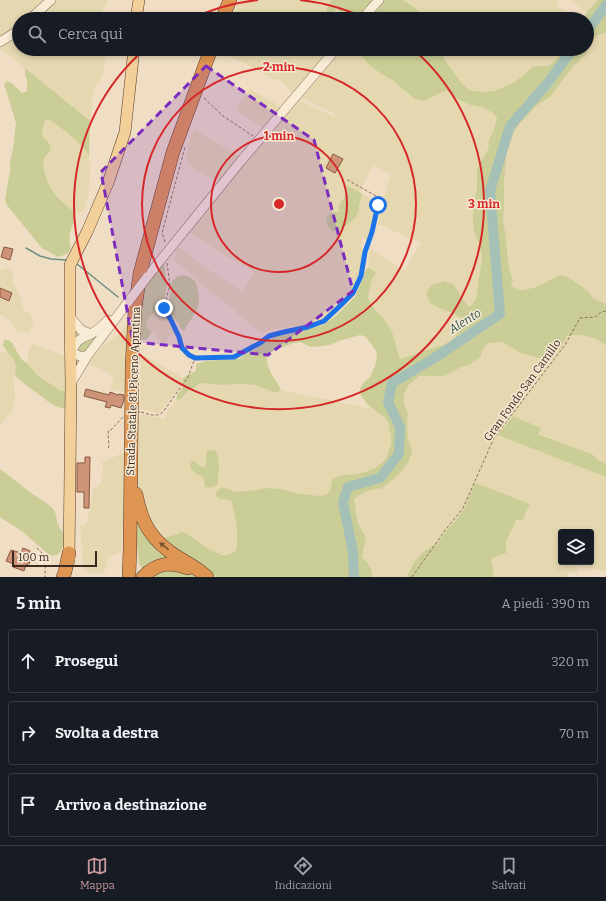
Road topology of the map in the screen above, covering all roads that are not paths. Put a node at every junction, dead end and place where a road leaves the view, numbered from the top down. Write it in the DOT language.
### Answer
graph roads {
  1 [pos="51,0"];
  2 [pos="139,0"];
  3 [pos="230,0"];
  4 [pos="379,0"];
  5 [pos="38,12"];
  6 [pos="137,12"];
  7 [pos="225,12"];
  8 [pos="368,12"];
  9 [pos="12,34"];
  10 [pos="0,42"];
  11 [pos="133,56"];
  12 [pos="208,56"];
  13 [pos="330,56"];
  14 [pos="128,302"];
  15 [pos="70,317"];
  16 [pos="91,334"];
  17 [pos="70,351"];
  18 [pos="88,355"];
  19 [pos="71,383"];
  20 [pos="131,438"];
  21 [pos="69,553"];
  22 [pos="63,577"];
  23 [pos="68,577"];
  24 [pos="129,577"];
  25 [pos="143,577"];
  26 [pos="203,577"];
  27 [pos="207,577"];
  1 -- 5 [label="street"];
  2 -- 6 [label="main road"];
  3 -- 7 [label="highway"];
  4 -- 8 [label="street"];
  9 -- 10 [label="street"];
  11 -- 15 [label="main road"];
  12 -- 20 [label="highway, Strada Statale 81 Piceno Aprutina"];
  13 -- 14 [label="street, bridge"];
  14 -- 16 [label="street"];
  14 -- 18 [label="street"];
  15 -- 16 [label="street"];
  15 -- 17 [label="main road"];
  16 -- 17 [label="street"];
  17 -- 18 [label="street"];
  17 -- 19 [label="main road"];
  18 -- 19 [label="street"];
  19 -- 21 [label="main road"];
  20 -- 24 [label="highway, Strada Statale 81 Piceno Aprutina"];
  27 -- 20 [label="highway, one-way"];
  21 -- 22 [label="highway"];
  21 -- 23 [label="main road"];
  25 -- 26 [label="highway"];
}
